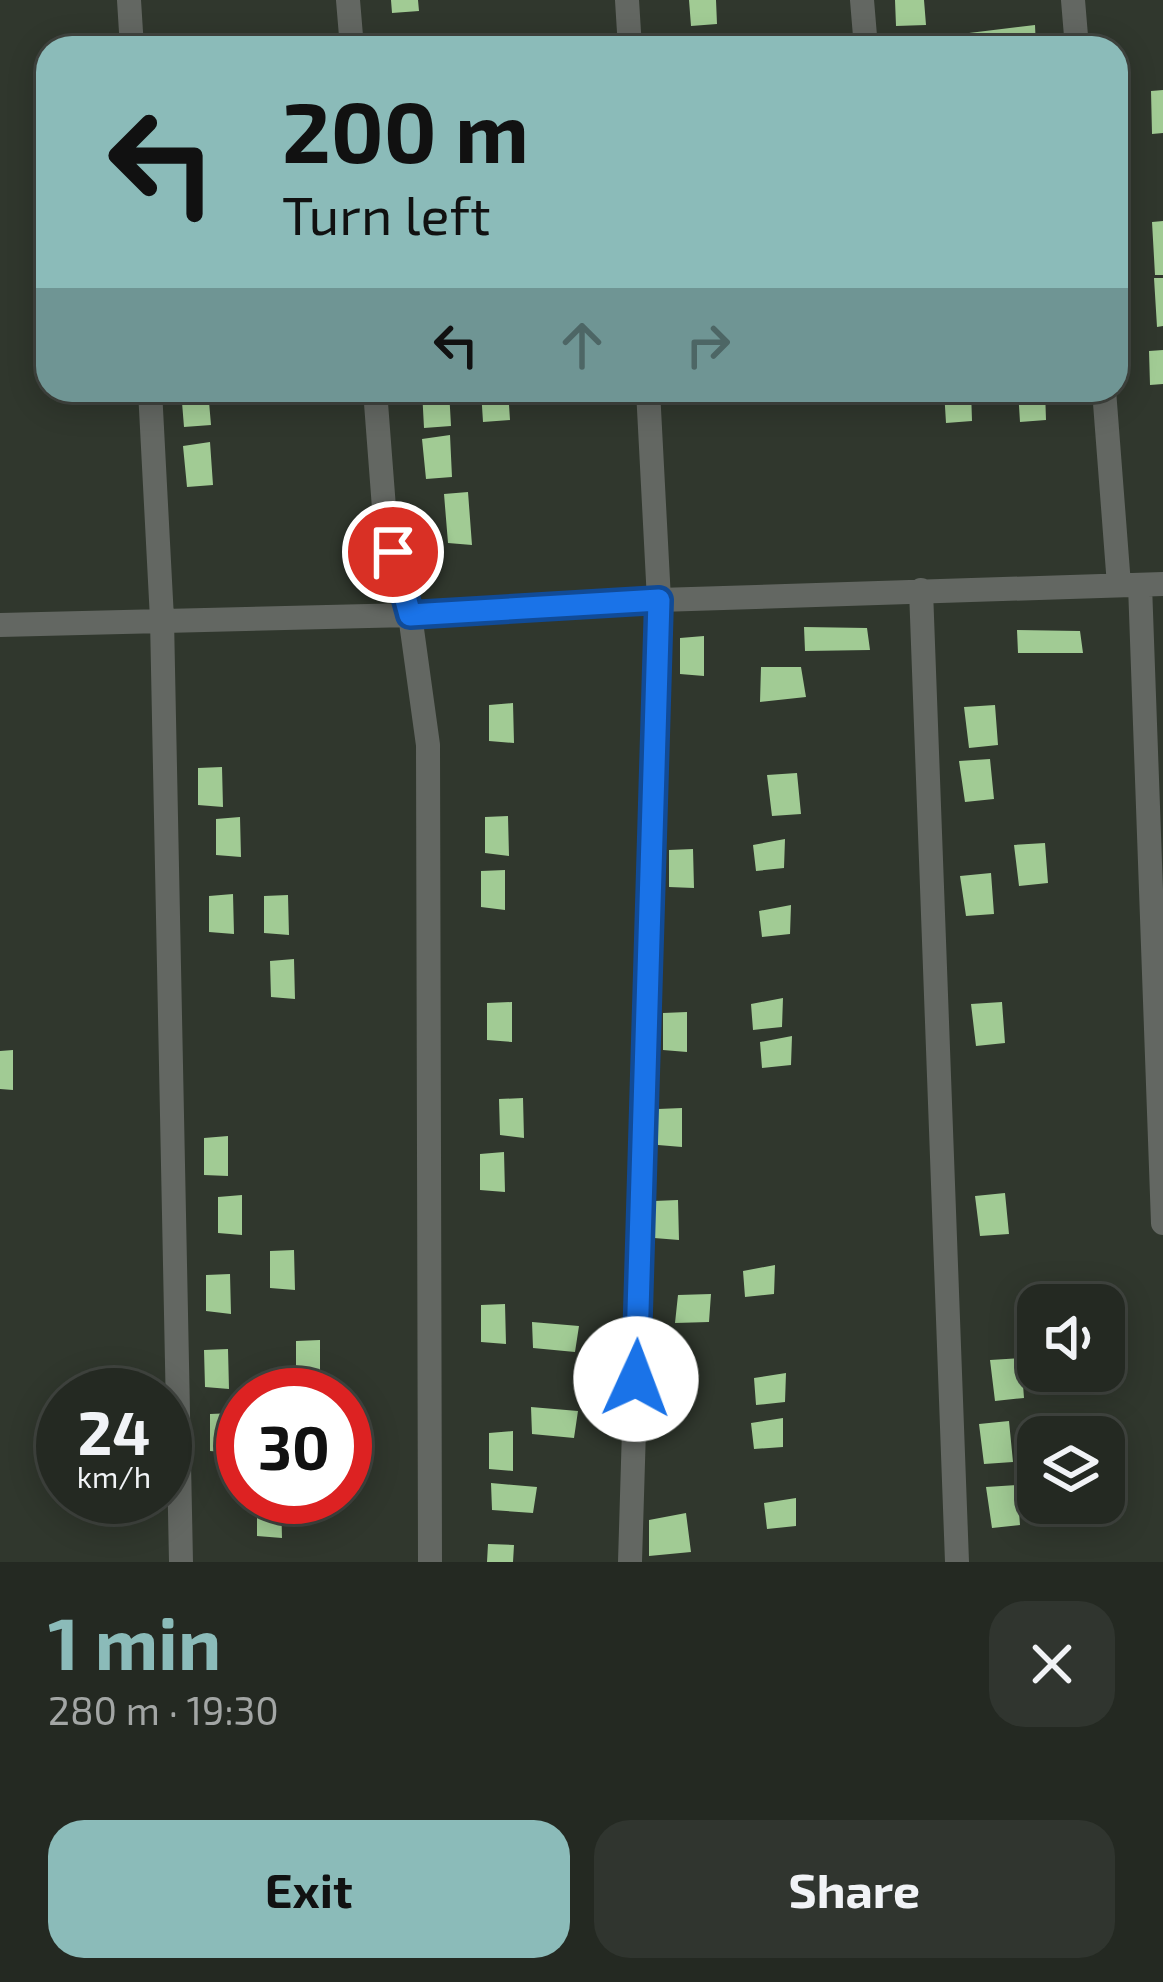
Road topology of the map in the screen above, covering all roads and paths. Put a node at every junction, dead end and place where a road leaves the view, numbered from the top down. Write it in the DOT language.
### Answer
graph roads {
  1 [pos="129,0"];
  2 [pos="348,0"];
  3 [pos="627,0"];
  4 [pos="862,0"];
  5 [pos="1073,0"];
  6 [pos="131,36"];
  7 [pos="351,36"];
  8 [pos="629,36"];
  9 [pos="865,36"];
  10 [pos="1076,36"];
  11 [pos="151,402"];
  12 [pos="376,402"];
  13 [pos="649,402"];
  14 [pos="1106,402"];
  15 [pos="1141,585"];
  16 [pos="921,590"];
  17 [pos="659,600"];
  18 [pos="410,615"];
  19 [pos="162,619"];
  20 [pos="0,626"];
  21 [pos="1163,1223"];
  22 [pos="181,1562"];
  23 [pos="430,1562"];
  24 [pos="630,1562"];
  25 [pos="957,1562"];
  1 -- 6 [label="street"];
  2 -- 7 [label="street"];
  3 -- 8 [label="street"];
  4 -- 9 [label="street"];
  5 -- 10 [label="street"];
  11 -- 19 [label="street"];
  12 -- 18 [label="street"];
  13 -- 17 [label="street"];
  14 -- 15 [label="street"];
  15 -- 16 [label="street"];
  15 -- 21 [label="street"];
  16 -- 17 [label="street"];
  16 -- 25 [label="street"];
  17 -- 18 [label="street"];
  17 -- 24 [label="street"];
  18 -- 19 [label="street"];
  18 -- 23 [label="street"];
  19 -- 20 [label="street"];
  19 -- 22 [label="street"];
}
